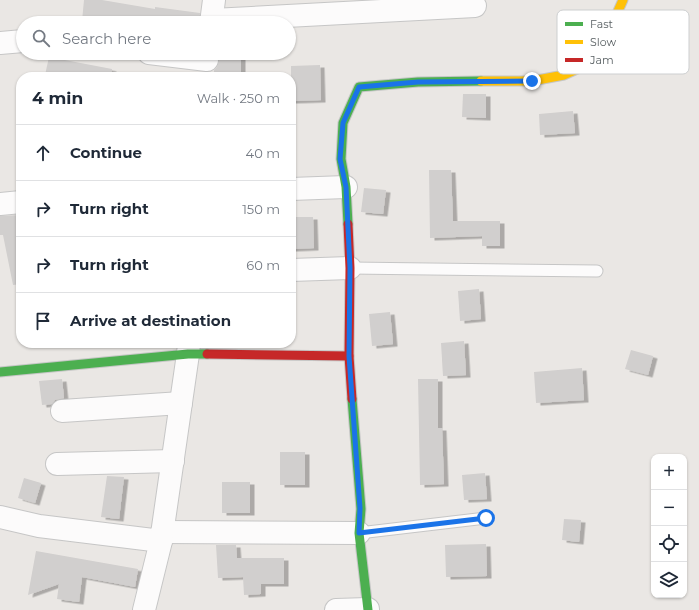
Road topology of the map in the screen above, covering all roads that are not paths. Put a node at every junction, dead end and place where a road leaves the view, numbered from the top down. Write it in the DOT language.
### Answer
graph roads {
  1 [pos="623,0"];
  2 [pos="475,6"];
  3 [pos="619,10"];
  4 [pos="212,14"];
  5 [pos="16,42"];
  6 [pos="0,43"];
  7 [pos="189,60"];
  8 [pos="206,63"];
  9 [pos="566,74"];
  10 [pos="346,187"];
  11 [pos="296,189"];
  12 [pos="16,202"];
  13 [pos="0,204"];
  14 [pos="350,268"];
  15 [pos="296,270"];
  16 [pos="596,271"];
  17 [pos="189,349"];
  18 [pos="349,356"];
  19 [pos="0,372"];
  20 [pos="181,403"];
  21 [pos="62,411"];
  22 [pos="173,461"];
  23 [pos="58,464"];
  24 [pos="0,517"];
  25 [pos="486,518"];
  26 [pos="359,533"];
  27 [pos="161,536"];
  28 [pos="368,609"];
  29 [pos="144,610"];
  30 [pos="336,610"];
  1 -- 3 [label="street"];
  2 -- 4 [label="street"];
  5 -- 6 [label="street"];
  7 -- 8 [label="street"];
  9 -- 10 [label="street"];
  10 -- 11 [label="street"];
  10 -- 14 [label="street"];
  12 -- 13 [label="street"];
  14 -- 15 [label="street"];
  14 -- 16 [label="lane"];
  14 -- 18 [label="street"];
  17 -- 18 [label="street"];
  17 -- 19 [label="street"];
  17 -- 20 [label="street"];
  18 -- 26 [label="street"];
  20 -- 21 [label="street"];
  20 -- 22 [label="street"];
  22 -- 23 [label="street"];
  22 -- 27 [label="street"];
  24 -- 27 [label="street"];
  25 -- 26 [label="lane"];
  26 -- 27 [label="street"];
  26 -- 28 [label="street"];
  27 -- 29 [label="street"];
  28 -- 30 [label="street"];
}
